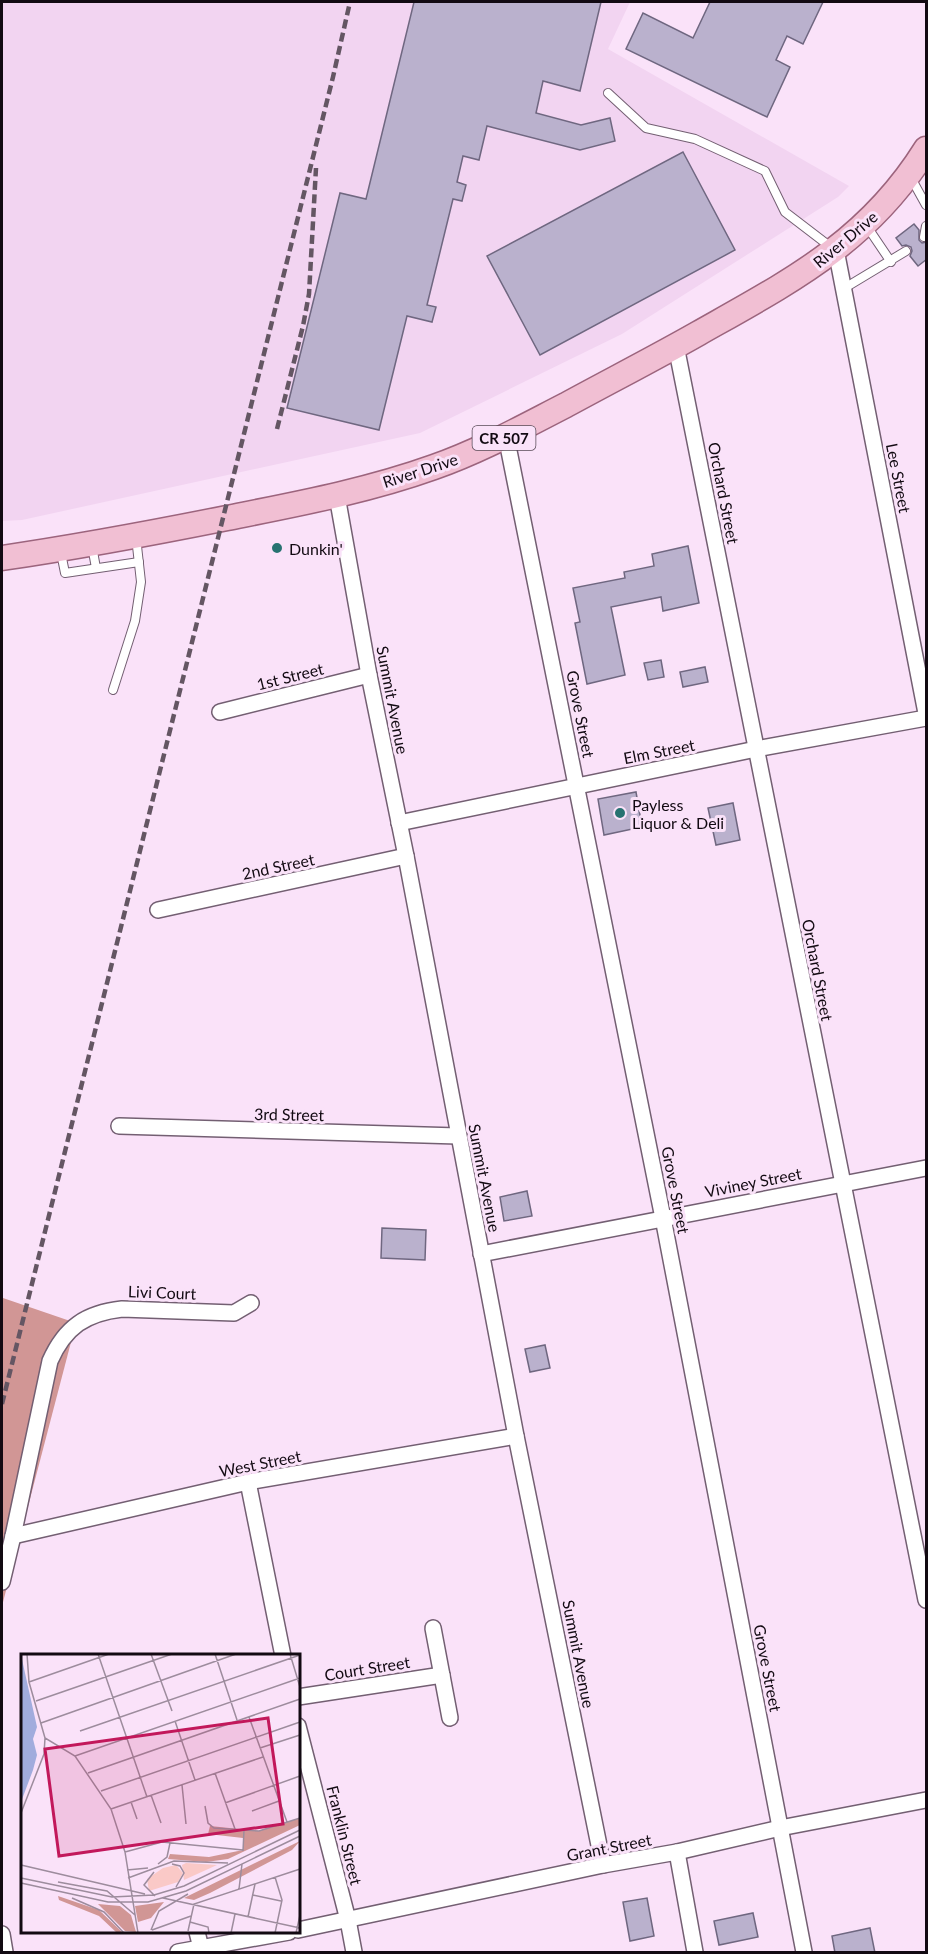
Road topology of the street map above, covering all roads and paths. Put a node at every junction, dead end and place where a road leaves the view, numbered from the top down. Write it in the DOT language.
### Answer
graph roads {
  1 [pos="608,93"];
  2 [pos="927,149"];
  3 [pos="910,176"];
  4 [pos="927,205"];
  5 [pos="866,223"];
  6 [pos="927,226"];
  7 [pos="924,237"];
  8 [pos="836,250"];
  9 [pos="906,251"];
  10 [pos="891,262"];
  11 [pos="843,289"];
  12 [pos="676,345"];
  13 [pos="506,436"];
  14 [pos="338,496"];
  15 [pos="136,536"];
  16 [pos="92,544"];
  17 [pos="60,549"];
  18 [pos="2,558"];
  19 [pos="139,562"];
  20 [pos="96,568"];
  21 [pos="369,675"];
  22 [pos="112,690"];
  23 [pos="220,712"];
  24 [pos="927,716"];
  25 [pos="756,749"];
  26 [pos="577,785"];
  27 [pos="399,823"];
  28 [pos="406,856"];
  29 [pos="158,910"];
  30 [pos="119,1126"];
  31 [pos="458,1137"];
  32 [pos="927,1168"];
  33 [pos="842,1183"];
  34 [pos="663,1218"];
  35 [pos="481,1254"];
  36 [pos="251,1303"];
  37 [pos="516,1436"];
  38 [pos="248,1482"];
  39 [pos="13,1536"];
  40 [pos="2,1582"];
  41 [pos="927,1600"];
  42 [pos="433,1628"];
  43 [pos="283,1654"];
  44 [pos="442,1675"];
  45 [pos="300,1697"];
  46 [pos="450,1718"];
  47 [pos="300,1734"];
  48 [pos="927,1800"];
  49 [pos="780,1828"];
  50 [pos="677,1852"];
  51 [pos="603,1865"];
  52 [pos="348,1920"];
  53 [pos="300,1930"];
  54 [pos="197,1933"];
  55 [pos="284,1933"];
  56 [pos="2,1934"];
  57 [pos="201,1948"];
  58 [pos="5,1953"];
  59 [pos="178,1953"];
  60 [pos="354,1953"];
  61 [pos="695,1953"];
  62 [pos="804,1953"];
  1 -- 8 [label="lane"];
  2 -- 3 [label="main road, River Drive / CR 507"];
  3 -- 4 [label="lane"];
  3 -- 5 [label="main road, River Drive / CR 507"];
  5 -- 8 [label="main road, River Drive / CR 507"];
  5 -- 10 [label="lane"];
  6 -- 7 [label="lane"];
  8 -- 11 [label="street, Lee Street"];
  8 -- 12 [label="main road, River Drive / CR 507"];
  9 -- 10 [label="lane"];
  10 -- 11 [label="lane"];
  11 -- 24 [label="street, Lee Street"];
  12 -- 13 [label="main road, River Drive / CR 507"];
  12 -- 25 [label="street, Orchard Street"];
  13 -- 14 [label="main road, River Drive / CR 507"];
  13 -- 26 [label="street, Grove Street"];
  14 -- 15 [label="main road, River Drive / CR 507"];
  14 -- 21 [label="street, Summit Avenue"];
  15 -- 16 [label="main road, River Drive / CR 507"];
  15 -- 19 [label="lane"];
  16 -- 17 [label="main road, River Drive / CR 507"];
  16 -- 20 [label="lane"];
  17 -- 18 [label="main road, River Drive / CR 507"];
  17 -- 20 [label="lane"];
  19 -- 20 [label="lane"];
  19 -- 22 [label="lane"];
  21 -- 23 [label="street, 1st Street"];
  21 -- 27 [label="street, Summit Avenue"];
  24 -- 25 [label="street, Elm Street"];
  25 -- 26 [label="street, Elm Street"];
  25 -- 33 [label="street, Orchard Street"];
  26 -- 27 [label="street, Elm Street"];
  26 -- 34 [label="street, Grove Street"];
  27 -- 28 [label="street, Summit Avenue"];
  28 -- 29 [label="street, 2nd Street"];
  28 -- 31 [label="street, Summit Avenue"];
  30 -- 31 [label="street, 3rd Street"];
  31 -- 35 [label="street, Summit Avenue"];
  32 -- 33 [label="street, Viviney Street"];
  33 -- 34 [label="street, Viviney Street"];
  33 -- 41 [label="street, Orchard Street"];
  34 -- 35 [label="street, Viviney Street"];
  34 -- 49 [label="street, Grove Street"];
  35 -- 37 [label="street, Summit Avenue"];
  36 -- 39 [label="street, Livi Court"];
  37 -- 38 [label="street, West Street"];
  37 -- 51 [label="street, Summit Avenue"];
  38 -- 39 [label="street, West Street"];
  38 -- 43 [label="street"];
  39 -- 40 [label="street"];
  42 -- 44 [label="street"];
  44 -- 45 [label="street, Court Street"];
  44 -- 46 [label="street"];
  47 -- 52 [label="street, Franklin Street"];
  48 -- 49 [label="street, Grant Street"];
  49 -- 50 [label="street, Grant Street"];
  49 -- 62 [label="street, Grove Street"];
  50 -- 51 [label="street, Grant Street"];
  50 -- 61 [label="street"];
  51 -- 52 [label="street, Grant Street"];
  52 -- 53 [label="street, Grant Street"];
  52 -- 60 [label="street, Franklin Street"];
  54 -- 57 [label="street"];
  55 -- 57 [label="street"];
  56 -- 58 [label="street"];
  57 -- 59 [label="street"];
}
